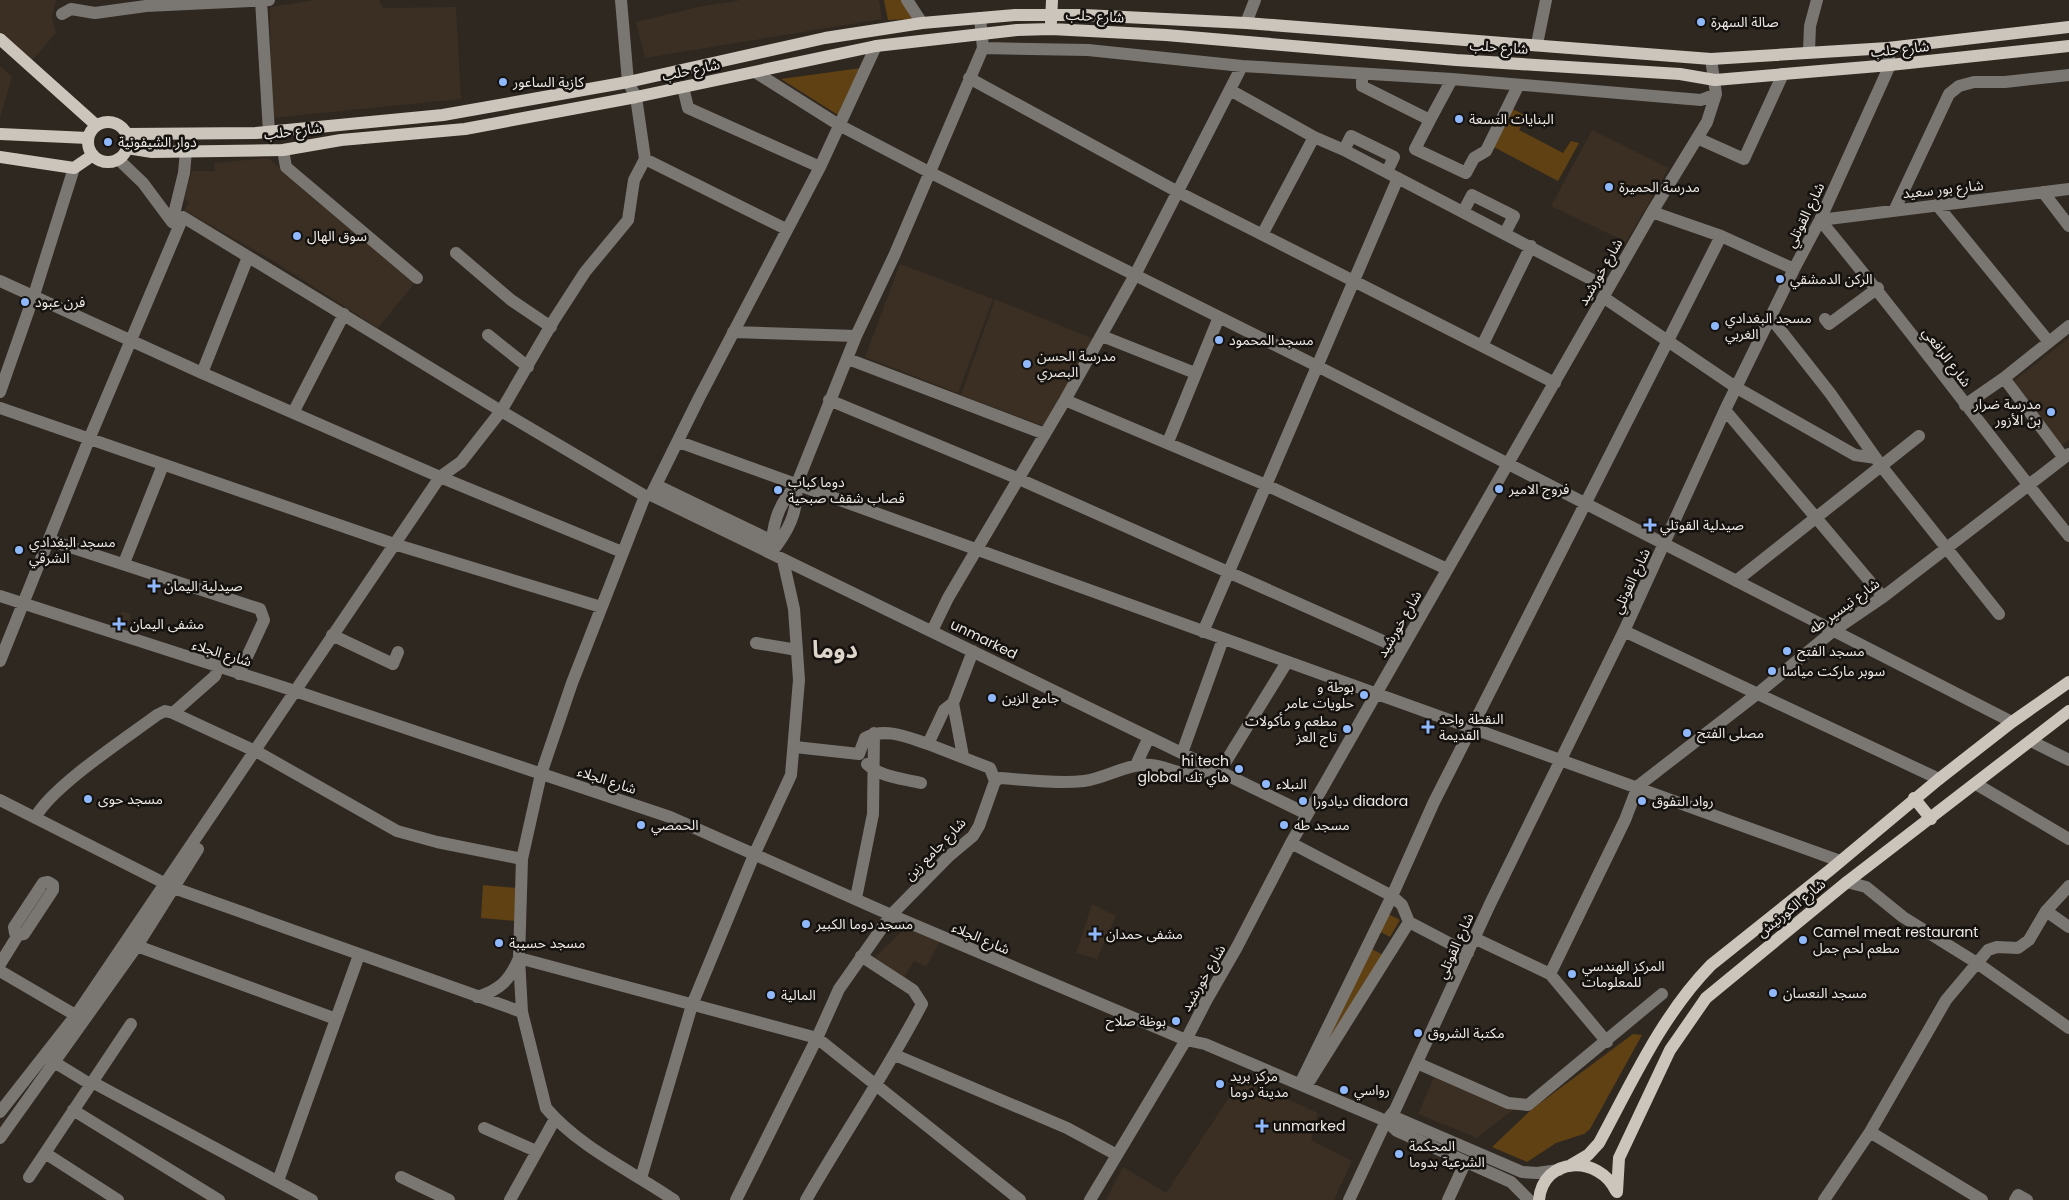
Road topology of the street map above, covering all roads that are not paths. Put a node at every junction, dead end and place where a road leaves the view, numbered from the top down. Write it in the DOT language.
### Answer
graph roads {
  1 [pos="260,0"];
  2 [pos="268,0"];
  3 [pos="621,0"];
  4 [pos="907,0"];
  5 [pos="1052,0"];
  6 [pos="1255,0"];
  7 [pos="1546,0"];
  8 [pos="1817,0"];
  9 [pos="62,14"];
  10 [pos="1051,14"];
  11 [pos="980,18"];
  12 [pos="922,23"];
  13 [pos="1246,23"];
  14 [pos="2069,27"];
  15 [pos="1051,29"];
  16 [pos="981,33"];
  17 [pos="0,39"];
  18 [pos="1537,44"];
  19 [pos="876,46"];
  20 [pos="2069,46"];
  21 [pos="983,48"];
  22 [pos="1888,48"];
  23 [pos="0,50"];
  24 [pos="1810,51"];
  25 [pos="1710,59"];
  26 [pos="1890,65"];
  27 [pos="1242,66"];
  28 [pos="754,72"];
  29 [pos="1783,74"];
  30 [pos="1362,75"];
  31 [pos="2069,75"];
  32 [pos="969,78"];
  33 [pos="1452,79"];
  34 [pos="1715,80"];
  35 [pos="628,82"];
  36 [pos="1518,86"];
  37 [pos="684,87"];
  38 [pos="1230,90"];
  39 [pos="1716,94"];
  40 [pos="636,97"];
  41 [pos="1430,120"];
  42 [pos="839,125"];
  43 [pos="92,131"];
  44 [pos="269,132"];
  45 [pos="0,134"];
  46 [pos="127,134"];
  47 [pos="1314,137"];
  48 [pos="1697,138"];
  49 [pos="127,148"];
  50 [pos="283,150"];
  51 [pos="186,151"];
  52 [pos="93,155"];
  53 [pos="0,157"];
  54 [pos="118,159"];
  55 [pos="645,159"];
  56 [pos="820,167"];
  57 [pos="74,168"];
  58 [pos="929,172"];
  59 [pos="1392,175"];
  60 [pos="2069,189"];
  61 [pos="1178,192"];
  62 [pos="2043,192"];
  63 [pos="1937,205"];
  64 [pos="1895,209"];
  65 [pos="1464,212"];
  66 [pos="1652,212"];
  67 [pos="177,220"];
  68 [pos="1820,220"];
  69 [pos="2069,226"];
  70 [pos="786,229"];
  71 [pos="1263,233"];
  72 [pos="1505,233"];
  73 [pos="1721,236"];
  74 [pos="1531,246"];
  75 [pos="456,252"];
  76 [pos="248,257"];
  77 [pos="1794,269"];
  78 [pos="1135,275"];
  79 [pos="417,278"];
  80 [pos="1354,279"];
  81 [pos="0,281"];
  82 [pos="1878,288"];
  83 [pos="1606,292"];
  84 [pos="34,295"];
  85 [pos="344,314"];
  86 [pos="1219,316"];
  87 [pos="1771,318"];
  88 [pos="1825,319"];
  89 [pos="2069,326"];
  90 [pos="551,327"];
  91 [pos="733,332"];
  92 [pos="488,334"];
  93 [pos="856,336"];
  94 [pos="1102,336"];
  95 [pos="131,339"];
  96 [pos="1666,342"];
  97 [pos="2049,342"];
  98 [pos="1482,346"];
  99 [pos="848,359"];
  100 [pos="1317,366"];
  101 [pos="528,367"];
  102 [pos="202,373"];
  103 [pos="1195,373"];
  104 [pos="2004,378"];
  105 [pos="1555,383"];
  106 [pos="1737,388"];
  107 [pos="0,392"];
  108 [pos="829,400"];
  109 [pos="1065,400"];
  110 [pos="1965,405"];
  111 [pos="0,408"];
  112 [pos="1726,410"];
  113 [pos="294,411"];
  114 [pos="501,411"];
  115 [pos="1045,434"];
  116 [pos="1919,436"];
  117 [pos="90,437"];
  118 [pos="679,442"];
  119 [pos="1168,442"];
  120 [pos="2066,456"];
  121 [pos="1879,463"];
  122 [pos="1508,464"];
  123 [pos="163,465"];
  124 [pos="440,477"];
  125 [pos="1019,479"];
  126 [pos="1266,485"];
  127 [pos="796,486"];
  128 [pos="2029,486"];
  129 [pos="651,492"];
  130 [pos="1587,504"];
  131 [pos="1816,518"];
  132 [pos="2069,536"];
  133 [pos="49,540"];
  134 [pos="394,544"];
  135 [pos="1664,544"];
  136 [pos="1946,548"];
  137 [pos="977,550"];
  138 [pos="622,552"];
  139 [pos="771,553"];
  140 [pos="783,560"];
  141 [pos="124,563"];
  142 [pos="1447,569"];
  143 [pos="1228,571"];
  144 [pos="1736,581"];
  145 [pos="0,596"];
  146 [pos="1883,597"];
  147 [pos="23,603"];
  148 [pos="601,608"];
  149 [pos="1999,614"];
  150 [pos="932,630"];
  151 [pos="1624,631"];
  152 [pos="1833,631"];
  153 [pos="1203,632"];
  154 [pos="332,635"];
  155 [pos="1223,639"];
  156 [pos="756,643"];
  157 [pos="1401,649"];
  158 [pos="797,650"];
  159 [pos="973,651"];
  160 [pos="398,652"];
  161 [pos="0,661"];
  162 [pos="1288,662"];
  163 [pos="218,668"];
  164 [pos="239,674"];
  165 [pos="2069,682"];
  166 [pos="295,691"];
  167 [pos="1376,694"];
  168 [pos="1757,694"];
  169 [pos="953,703"];
  170 [pos="2069,711"];
  171 [pos="173,713"];
  172 [pos="2012,722"];
  173 [pos="1472,727"];
  174 [pos="874,733"];
  175 [pos="1150,737"];
  176 [pos="2031,741"];
  177 [pos="928,744"];
  178 [pos="795,747"];
  179 [pos="258,752"];
  180 [pos="1182,753"];
  181 [pos="859,754"];
  182 [pos="963,756"];
  183 [pos="1561,759"];
  184 [pos="2069,760"];
  185 [pos="1136,765"];
  186 [pos="873,769"];
  187 [pos="1216,769"];
  188 [pos="541,774"];
  189 [pos="1939,778"];
  190 [pos="995,781"];
  191 [pos="921,783"];
  192 [pos="1976,784"];
  193 [pos="1638,786"];
  194 [pos="1914,798"];
  195 [pos="0,800"];
  196 [pos="1307,814"];
  197 [pos="35,818"];
  198 [pos="1931,819"];
  199 [pos="2069,839"];
  200 [pos="1291,843"];
  201 [pos="754,855"];
  202 [pos="522,859"];
  203 [pos="1840,861"];
  204 [pos="1847,882"];
  205 [pos="169,886"];
  206 [pos="2069,886"];
  207 [pos="1392,896"];
  208 [pos="856,898"];
  209 [pos="2046,911"];
  210 [pos="891,915"];
  211 [pos="1409,922"];
  212 [pos="2069,927"];
  213 [pos="18,935"];
  214 [pos="1474,938"];
  215 [pos="137,946"];
  216 [pos="1468,953"];
  217 [pos="360,955"];
  218 [pos="861,956"];
  219 [pos="519,958"];
  220 [pos="1976,963"];
  221 [pos="0,964"];
  222 [pos="0,971"];
  223 [pos="1550,974"];
  224 [pos="1662,994"];
  225 [pos="477,997"];
  226 [pos="692,1005"];
  227 [pos="522,1012"];
  228 [pos="80,1018"];
  229 [pos="336,1019"];
  230 [pos="131,1024"];
  231 [pos="2069,1028"];
  232 [pos="817,1038"];
  233 [pos="1186,1040"];
  234 [pos="1607,1042"];
  235 [pos="895,1055"];
  236 [pos="54,1062"];
  237 [pos="1417,1063"];
  238 [pos="91,1083"];
  239 [pos="875,1083"];
  240 [pos="1303,1085"];
  241 [pos="73,1110"];
  242 [pos="0,1112"];
  243 [pos="555,1119"];
  244 [pos="1386,1121"];
  245 [pos="484,1128"];
  246 [pos="1870,1132"];
  247 [pos="0,1138"];
  248 [pos="536,1151"];
  249 [pos="45,1153"];
  250 [pos="1118,1155"];
  251 [pos="1465,1163"];
  252 [pos="1572,1165"];
  253 [pos="1559,1170"];
  254 [pos="401,1177"];
  255 [pos="29,1178"];
  256 [pos="641,1178"];
  257 [pos="278,1181"];
  258 [pos="1619,1198"];
  259 [pos="116,1200"];
  260 [pos="219,1200"];
  261 [pos="312,1200"];
  262 [pos="449,1200"];
  263 [pos="510,1200"];
  264 [pos="674,1200"];
  265 [pos="736,1200"];
  266 [pos="806,1200"];
  267 [pos="1020,1200"];
  268 [pos="1090,1200"];
  269 [pos="1349,1200"];
  270 [pos="1448,1200"];
  271 [pos="1529,1200"];
  272 [pos="1538,1200"];
  273 [pos="1824,1200"];
  274 [pos="1982,1200"];
  275 [pos="2014,1200"];
  276 [pos="2027,1200"];
  1 -- 2 [label="street"];
  1 -- 9 [label="street"];
  1 -- 44 [label="street"];
  3 -- 35 [label="street"];
  4 -- 12 [label="street"];
  5 -- 10 [label="main road"];
  6 -- 13 [label="street"];
  7 -- 18 [label="street"];
  8 -- 24 [label="street"];
  10 -- 11 [label="main road, شارع حلب"];
  10 -- 13 [label="main road, شارع حلب"];
  10 -- 15 [label="main road"];
  11 -- 12 [label="main road, شارع حلب"];
  11 -- 16 [label="street"];
  12 -- 35 [label="main road, شارع حلب"];
  13 -- 18 [label="main road, شارع حلب"];
  14 -- 22 [label="main road, شارع حلب"];
  15 -- 16 [label="main road, شارع حلب"];
  15 -- 34 [label="main road, شارع حلب"];
  16 -- 19 [label="main road, شارع حلب"];
  16 -- 21 [label="street"];
  17 -- 43 [label="main road"];
  18 -- 25 [label="main road, شارع حلب"];
  19 -- 28 [label="main road, شارع حلب"];
  19 -- 42 [label="street"];
  20 -- 26 [label="main road, شارع حلب"];
  21 -- 27 [label="street"];
  21 -- 32 [label="street"];
  22 -- 24 [label="main road, شارع حلب"];
  22 -- 26 [label="street"];
  23 -- 43 [label="main road"];
  24 -- 25 [label="main road, شارع حلب"];
  25 -- 34 [label="street, شارع خورشيد"];
  26 -- 29 [label="main road, شارع حلب"];
  26 -- 68 [label="street, شارع القوتلي"];
  27 -- 30 [label="street"];
  27 -- 38 [label="street"];
  28 -- 37 [label="main road, شارع حلب"];
  28 -- 42 [label="street"];
  29 -- 34 [label="main road, شارع حلب"];
  29 -- 48 [label="street"];
  30 -- 33 [label="street"];
  30 -- 41 [label="street"];
  31 -- 64 [label="street"];
  32 -- 58 [label="street"];
  32 -- 61 [label="street"];
  33 -- 36 [label="street"];
  33 -- 41 [label="street"];
  34 -- 39 [label="street, شارع خورشيد"];
  35 -- 40 [label="street"];
  35 -- 44 [label="main road, شارع حلب"];
  36 -- 39 [label="street"];
  36 -- 41 [label="street"];
  37 -- 40 [label="main road, شارع حلب"];
  37 -- 56 [label="street"];
  38 -- 47 [label="street"];
  38 -- 61 [label="street"];
  39 -- 48 [label="street, شارع خورشيد"];
  40 -- 50 [label="main road, شارع حلب"];
  40 -- 55 [label="street"];
  42 -- 56 [label="street"];
  42 -- 58 [label="street"];
  43 -- 45 [label="main road"];
  43 -- 46 [label="main road"];
  43 -- 52 [label="main road"];
  44 -- 46 [label="main road, شارع حلب"];
  46 -- 49 [label="main road"];
  47 -- 59 [label="street"];
  47 -- 71 [label="street"];
  48 -- 66 [label="street, شارع خورشيد"];
  49 -- 51 [label="main road, شارع حلب"];
  49 -- 54 [label="main road"];
  50 -- 51 [label="main road, شارع حلب"];
  50 -- 79 [label="street"];
  51 -- 67 [label="street"];
  52 -- 54 [label="main road"];
  52 -- 57 [label="main road"];
  53 -- 57 [label="main road"];
  54 -- 67 [label="street"];
  55 -- 70 [label="street"];
  55 -- 90 [label="street"];
  56 -- 70 [label="street"];
  57 -- 84 [label="street"];
  58 -- 78 [label="street"];
  58 -- 93 [label="street"];
  59 -- 65 [label="street"];
  59 -- 80 [label="street"];
  60 -- 62 [label="street, شارع بور سعيد"];
  61 -- 71 [label="street"];
  61 -- 78 [label="street"];
  62 -- 63 [label="street, شارع بور سعيد"];
  62 -- 69 [label="street"];
  63 -- 64 [label="street, شارع بور سعيد"];
  63 -- 97 [label="street"];
  64 -- 68 [label="street, شارع بور سعيد"];
  65 -- 72 [label="street"];
  65 -- 72 [label="street"];
  66 -- 73 [label="street"];
  66 -- 83 [label="street, شارع خورشيد"];
  67 -- 76 [label="street, unmarked"];
  67 -- 95 [label="street"];
  68 -- 77 [label="street, شارع القوتلي"];
  68 -- 82 [label="street, شارع الرافعي"];
  70 -- 91 [label="street"];
  71 -- 80 [label="street"];
  72 -- 74 [label="street"];
  73 -- 77 [label="street"];
  73 -- 96 [label="street"];
  74 -- 83 [label="street"];
  74 -- 98 [label="street"];
  75 -- 90 [label="street"];
  76 -- 85 [label="street, unmarked"];
  76 -- 102 [label="street"];
  77 -- 87 [label="street, شارع القوتلي"];
  78 -- 86 [label="street"];
  78 -- 94 [label="street"];
  80 -- 98 [label="street"];
  80 -- 100 [label="street"];
  81 -- 84 [label="street"];
  82 -- 88 [label="street"];
  82 -- 110 [label="street, شارع الرافعي"];
  83 -- 96 [label="street"];
  83 -- 105 [label="street, شارع خورشيد"];
  84 -- 95 [label="street"];
  84 -- 107 [label="street"];
  85 -- 113 [label="street"];
  85 -- 114 [label="street, unmarked"];
  86 -- 100 [label="street"];
  86 -- 103 [label="street"];
  87 -- 106 [label="street, شارع القوتلي"];
  87 -- 121 [label="street"];
  89 -- 97 [label="street"];
  90 -- 101 [label="street"];
  91 -- 93 [label="street"];
  91 -- 118 [label="street"];
  92 -- 101 [label="street"];
  93 -- 99 [label="street"];
  94 -- 103 [label="street"];
  94 -- 109 [label="street"];
  95 -- 102 [label="street"];
  95 -- 117 [label="street"];
  96 -- 106 [label="street"];
  96 -- 130 [label="street"];
  97 -- 104 [label="street"];
  98 -- 105 [label="street"];
  99 -- 108 [label="street"];
  99 -- 115 [label="street"];
  100 -- 122 [label="street"];
  100 -- 126 [label="street"];
  101 -- 114 [label="street"];
  102 -- 113 [label="street"];
  103 -- 119 [label="street"];
  104 -- 110 [label="street"];
  104 -- 120 [label="street"];
  105 -- 122 [label="street, شارع خورشيد"];
  106 -- 112 [label="street, شارع القوتلي"];
  106 -- 121 [label="street"];
  108 -- 125 [label="street"];
  108 -- 127 [label="street"];
  109 -- 115 [label="street"];
  109 -- 119 [label="street"];
  110 -- 128 [label="street, شارع الرافعي"];
  111 -- 117 [label="street"];
  112 -- 131 [label="street"];
  112 -- 135 [label="street, شارع القوتلي"];
  113 -- 124 [label="street"];
  114 -- 124 [label="street"];
  114 -- 129 [label="street, unmarked"];
  115 -- 125 [label="street"];
  116 -- 121 [label="street"];
  117 -- 123 [label="street"];
  117 -- 133 [label="street"];
  118 -- 127 [label="street"];
  118 -- 129 [label="street"];
  119 -- 126 [label="street"];
  120 -- 128 [label="street, شارع تيسير طه"];
  121 -- 131 [label="street"];
  121 -- 136 [label="street"];
  122 -- 130 [label="street"];
  122 -- 142 [label="street, شارع خورشيد"];
  123 -- 134 [label="street"];
  123 -- 141 [label="street"];
  124 -- 134 [label="street"];
  124 -- 138 [label="street"];
  125 -- 137 [label="street"];
  125 -- 143 [label="street"];
  126 -- 142 [label="street"];
  126 -- 143 [label="street"];
  127 -- 137 [label="street"];
  127 -- 139 [label="street"];
  128 -- 132 [label="street, شارع الرافعي"];
  128 -- 136 [label="street, شارع تيسير طه"];
  129 -- 138 [label="street"];
  129 -- 139 [label="street, unmarked"];
  130 -- 135 [label="street"];
  130 -- 173 [label="street"];
  131 -- 144 [label="street"];
  131 -- 146 [label="street"];
  133 -- 141 [label="street"];
  133 -- 147 [label="street"];
  134 -- 148 [label="street"];
  134 -- 154 [label="street"];
  135 -- 144 [label="street"];
  135 -- 151 [label="street, شارع القوتلي"];
  136 -- 146 [label="street, شارع تيسير طه"];
  136 -- 149 [label="street"];
  137 -- 150 [label="street"];
  137 -- 153 [label="street"];
  138 -- 148 [label="street"];
  139 -- 140 [label="street, unmarked"];
  140 -- 150 [label="street, unmarked"];
  140 -- 158 [label="street"];
  141 -- 164 [label="street"];
  142 -- 157 [label="street, شارع خورشيد"];
  143 -- 153 [label="street"];
  143 -- 157 [label="street"];
  144 -- 152 [label="street"];
  145 -- 147 [label="street, شارع الجلاء"];
  146 -- 152 [label="street, شارع تيسير طه"];
  147 -- 161 [label="street"];
  147 -- 163 [label="street, شارع الجلاء"];
  148 -- 188 [label="street"];
  150 -- 159 [label="street, unmarked"];
  151 -- 168 [label="street"];
  151 -- 183 [label="street, شارع القوتلي"];
  152 -- 168 [label="street, شارع تيسير طه"];
  152 -- 172 [label="street"];
  153 -- 155 [label="street"];
  154 -- 160 [label="street"];
  154 -- 166 [label="street"];
  155 -- 162 [label="street"];
  155 -- 180 [label="street"];
  156 -- 158 [label="street"];
  157 -- 167 [label="street, شارع خورشيد"];
  158 -- 178 [label="street"];
  159 -- 169 [label="street"];
  159 -- 175 [label="street, unmarked"];
  162 -- 167 [label="street"];
  162 -- 187 [label="street"];
  163 -- 164 [label="street, شارع الجلاء"];
  163 -- 171 [label="street"];
  164 -- 166 [label="street, شارع الجلاء"];
  165 -- 172 [label="main road, شارع الكورنيش"];
  166 -- 179 [label="street"];
  166 -- 188 [label="street, شارع الجلاء"];
  167 -- 173 [label="street"];
  167 -- 196 [label="street, شارع خورشيد"];
  168 -- 189 [label="street"];
  168 -- 193 [label="street, شارع تيسير طه"];
  169 -- 177 [label="street"];
  169 -- 182 [label="street"];
  170 -- 176 [label="main road, شارع الكورنيش"];
  171 -- 179 [label="street"];
  171 -- 197 [label="street"];
  172 -- 189 [label="main road, شارع الكورنيش"];
  173 -- 183 [label="street"];
  173 -- 207 [label="street"];
  174 -- 177 [label="street"];
  174 -- 181 [label="street"];
  174 -- 186 [label="street"];
  175 -- 180 [label="street, unmarked"];
  175 -- 185 [label="street"];
  176 -- 184 [label="street"];
  176 -- 192 [label="main road, شارع الكورنيش"];
  177 -- 182 [label="street"];
  178 -- 181 [label="street"];
  178 -- 201 [label="street"];
  179 -- 202 [label="street"];
  179 -- 205 [label="street"];
  180 -- 187 [label="street, unmarked"];
  181 -- 186 [label="street"];
  182 -- 190 [label="street"];
  183 -- 193 [label="street"];
  183 -- 214 [label="street, شارع القوتلي"];
  185 -- 187 [label="street"];
  185 -- 190 [label="street"];
  186 -- 191 [label="street"];
  186 -- 208 [label="street"];
  187 -- 196 [label="street, unmarked"];
  188 -- 201 [label="street, شارع الجلاء"];
  188 -- 202 [label="street"];
  189 -- 194 [label="main road, شارع الكورنيش"];
  190 -- 210 [label="street, شارع جامع زين"];
  192 -- 198 [label="main road, شارع الكورنيش"];
  192 -- 199 [label="street"];
  193 -- 203 [label="street"];
  193 -- 223 [label="street"];
  194 -- 198 [label="main road"];
  194 -- 203 [label="main road, شارع الكورنيش"];
  195 -- 197 [label="street"];
  196 -- 200 [label="street, شارع خورشيد"];
  197 -- 205 [label="street"];
  198 -- 204 [label="main road, شارع الكورنيش"];
  200 -- 207 [label="street"];
  200 -- 233 [label="street, شارع خورشيد"];
  201 -- 208 [label="street, شارع الجلاء"];
  201 -- 226 [label="street"];
  202 -- 219 [label="street"];
  203 -- 252 [label="main road, شارع الكورنيش"];
  204 -- 220 [label="street"];
  204 -- 258 [label="main road, شارع الكورنيش"];
  205 -- 215 [label="street"];
  205 -- 217 [label="street"];
  205 -- 228 [label="street"];
  206 -- 209 [label="street"];
  207 -- 211 [label="street"];
  207 -- 240 [label="street"];
  208 -- 210 [label="street, شارع الجلاء"];
  209 -- 212 [label="street"];
  209 -- 220 [label="street"];
  210 -- 218 [label="street, شارع جامع زين"];
  210 -- 233 [label="street, شارع الجلاء"];
  211 -- 216 [label="street"];
  211 -- 240 [label="street"];
  213 -- 221 [label="street"];
  214 -- 216 [label="street, شارع القوتلي"];
  214 -- 223 [label="street"];
  215 -- 228 [label="street"];
  215 -- 229 [label="street"];
  216 -- 237 [label="street, شارع القوتلي"];
  217 -- 225 [label="street"];
  217 -- 229 [label="street"];
  218 -- 232 [label="street, شارع جامع زين"];
  218 -- 235 [label="street"];
  219 -- 225 [label="street"];
  219 -- 226 [label="street"];
  219 -- 227 [label="street"];
  220 -- 231 [label="street"];
  220 -- 246 [label="street"];
  222 -- 228 [label="street"];
  223 -- 234 [label="street"];
  224 -- 234 [label="street"];
  225 -- 227 [label="street"];
  226 -- 232 [label="street"];
  226 -- 256 [label="street"];
  227 -- 243 [label="street"];
  228 -- 236 [label="street"];
  228 -- 242 [label="street"];
  229 -- 257 [label="street"];
  230 -- 238 [label="street"];
  232 -- 239 [label="street"];
  232 -- 265 [label="street, شارع جامع زين"];
  233 -- 240 [label="street, شارع الجلاء"];
  233 -- 250 [label="street, شارع خورشيد"];
  234 -- 237 [label="street"];
  235 -- 239 [label="street"];
  235 -- 250 [label="street"];
  236 -- 238 [label="street"];
  236 -- 247 [label="street"];
  237 -- 244 [label="street, شارع القوتلي"];
  238 -- 241 [label="street"];
  238 -- 257 [label="street"];
  239 -- 266 [label="street"];
  239 -- 267 [label="street"];
  240 -- 244 [label="street, شارع الجلاء"];
  241 -- 249 [label="street"];
  241 -- 260 [label="street"];
  243 -- 248 [label="street"];
  243 -- 256 [label="street"];
  244 -- 251 [label="street"];
  244 -- 253 [label="street"];
  244 -- 269 [label="street, شارع القوتلي"];
  245 -- 248 [label="street"];
  246 -- 273 [label="street"];
  246 -- 274 [label="street"];
  248 -- 263 [label="street"];
  249 -- 255 [label="street"];
  249 -- 259 [label="street"];
  250 -- 268 [label="street, شارع خورشيد"];
  251 -- 270 [label="street"];
  251 -- 271 [label="street"];
  252 -- 253 [label="main road, شارع الكورنيش"];
  252 -- 258 [label="main road"];
  253 -- 272 [label="main road"];
  254 -- 262 [label="street"];
  256 -- 264 [label="street"];
  257 -- 261 [label="street"];
  275 -- 276 [label="street"];
}
